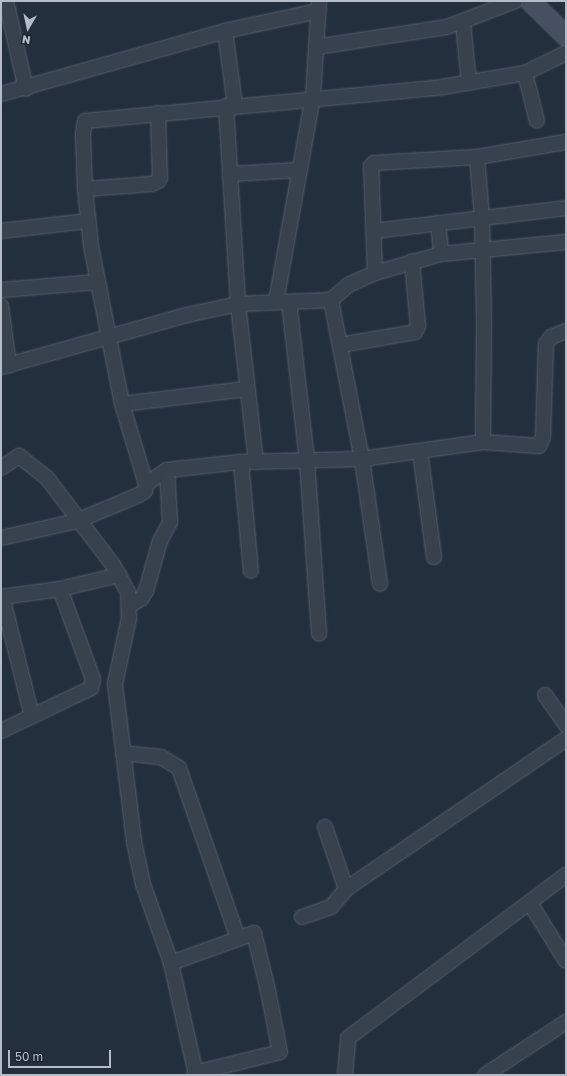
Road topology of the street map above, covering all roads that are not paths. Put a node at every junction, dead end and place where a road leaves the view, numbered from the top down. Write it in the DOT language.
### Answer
graph roads {
  1 [pos="6,1"];
  2 [pos="515,1"];
  3 [pos="530,1"];
  4 [pos="318,6"];
  5 [pos="463,23"];
  6 [pos="225,31"];
  7 [pos="566,36"];
  8 [pos="316,47"];
  9 [pos="566,53"];
  10 [pos="525,73"];
  11 [pos="469,83"];
  12 [pos="26,89"];
  13 [pos="1,94"];
  14 [pos="313,97"];
  15 [pos="231,105"];
  16 [pos="158,113"];
  17 [pos="537,122"];
  18 [pos="566,142"];
  19 [pos="477,157"];
  20 [pos="299,170"];
  21 [pos="230,174"];
  22 [pos="85,189"];
  23 [pos="566,208"];
  24 [pos="482,218"];
  25 [pos="88,221"];
  26 [pos="438,223"];
  27 [pos="1,231"];
  28 [pos="374,231"];
  29 [pos="566,242"];
  30 [pos="482,252"];
  31 [pos="441,254"];
  32 [pos="412,261"];
  33 [pos="374,273"];
  34 [pos="98,282"];
  35 [pos="1,290"];
  36 [pos="331,300"];
  37 [pos="283,302"];
  38 [pos="238,304"];
  39 [pos="1,306"];
  40 [pos="566,331"];
  41 [pos="108,336"];
  42 [pos="340,345"];
  43 [pos="5,366"];
  44 [pos="246,389"];
  45 [pos="122,404"];
  46 [pos="483,442"];
  47 [pos="420,451"];
  48 [pos="362,459"];
  49 [pos="307,461"];
  50 [pos="241,462"];
  51 [pos="256,462"];
  52 [pos="1,468"];
  53 [pos="167,470"];
  54 [pos="146,484"];
  55 [pos="77,521"];
  56 [pos="1,538"];
  57 [pos="434,557"];
  58 [pos="251,571"];
  59 [pos="119,575"];
  60 [pos="380,584"];
  61 [pos="60,589"];
  62 [pos="1,597"];
  63 [pos="130,605"];
  64 [pos="319,634"];
  65 [pos="545,695"];
  66 [pos="32,716"];
  67 [pos="566,725"];
  68 [pos="1,731"];
  69 [pos="566,740"];
  70 [pos="123,753"];
  71 [pos="325,827"];
  72 [pos="566,875"];
  73 [pos="346,889"];
  74 [pos="530,903"];
  75 [pos="302,918"];
  76 [pos="238,938"];
  77 [pos="566,961"];
  78 [pos="171,963"];
  79 [pos="566,1022"];
  80 [pos="195,1074"];
  81 [pos="345,1075"];
  82 [pos="485,1075"];
  1 -- 12 [label="street"];
  2 -- 5 [label="street"];
  3 -- 7 [label="street"];
  4 -- 6 [label="street"];
  4 -- 8 [label="street"];
  5 -- 8 [label="street"];
  5 -- 11 [label="street"];
  6 -- 12 [label="street"];
  6 -- 15 [label="street"];
  8 -- 14 [label="street"];
  9 -- 10 [label="street"];
  10 -- 11 [label="street"];
  10 -- 17 [label="street"];
  11 -- 14 [label="street"];
  12 -- 13 [label="street"];
  14 -- 15 [label="street"];
  14 -- 20 [label="street"];
  15 -- 16 [label="street"];
  15 -- 21 [label="street"];
  16 -- 22 [label="street"];
  16 -- 22 [label="street"];
  18 -- 19 [label="street"];
  19 -- 24 [label="street"];
  19 -- 28 [label="street"];
  20 -- 21 [label="street"];
  20 -- 37 [label="street"];
  21 -- 38 [label="street"];
  22 -- 25 [label="street"];
  23 -- 24 [label="street"];
  24 -- 26 [label="street"];
  24 -- 30 [label="street"];
  25 -- 27 [label="street"];
  25 -- 34 [label="street"];
  26 -- 28 [label="street"];
  26 -- 31 [label="street"];
  28 -- 33 [label="street"];
  29 -- 30 [label="street"];
  30 -- 31 [label="street"];
  30 -- 46 [label="street"];
  31 -- 32 [label="street"];
  32 -- 33 [label="street"];
  32 -- 42 [label="street"];
  33 -- 36 [label="street"];
  34 -- 35 [label="street"];
  34 -- 41 [label="street"];
  36 -- 37 [label="street"];
  36 -- 42 [label="street"];
  37 -- 38 [label="street"];
  37 -- 49 [label="street"];
  38 -- 41 [label="street"];
  38 -- 44 [label="street"];
  39 -- 43 [label="street"];
  40 -- 46 [label="street"];
  41 -- 43 [label="street"];
  41 -- 45 [label="street"];
  42 -- 48 [label="street"];
  44 -- 45 [label="street"];
  44 -- 51 [label="street"];
  45 -- 54 [label="street"];
  46 -- 47 [label="street"];
  47 -- 48 [label="street"];
  47 -- 57 [label="street"];
  48 -- 49 [label="street"];
  48 -- 60 [label="street"];
  49 -- 51 [label="street"];
  49 -- 64 [label="street"];
  50 -- 51 [label="street"];
  50 -- 53 [label="street"];
  50 -- 58 [label="street"];
  52 -- 55 [label="street"];
  53 -- 54 [label="street"];
  53 -- 63 [label="street"];
  54 -- 55 [label="street"];
  55 -- 56 [label="street"];
  55 -- 59 [label="street"];
  59 -- 61 [label="street"];
  59 -- 63 [label="street"];
  61 -- 62 [label="street"];
  61 -- 66 [label="street"];
  62 -- 66 [label="street"];
  63 -- 70 [label="street"];
  65 -- 67 [label="street"];
  66 -- 68 [label="street"];
  69 -- 73 [label="street"];
  70 -- 76 [label="street"];
  70 -- 78 [label="street"];
  71 -- 73 [label="street"];
  72 -- 74 [label="street"];
  73 -- 75 [label="street"];
  74 -- 77 [label="street"];
  74 -- 81 [label="street"];
  76 -- 78 [label="street"];
  76 -- 80 [label="street"];
  78 -- 80 [label="street"];
  79 -- 82 [label="street"];
}
